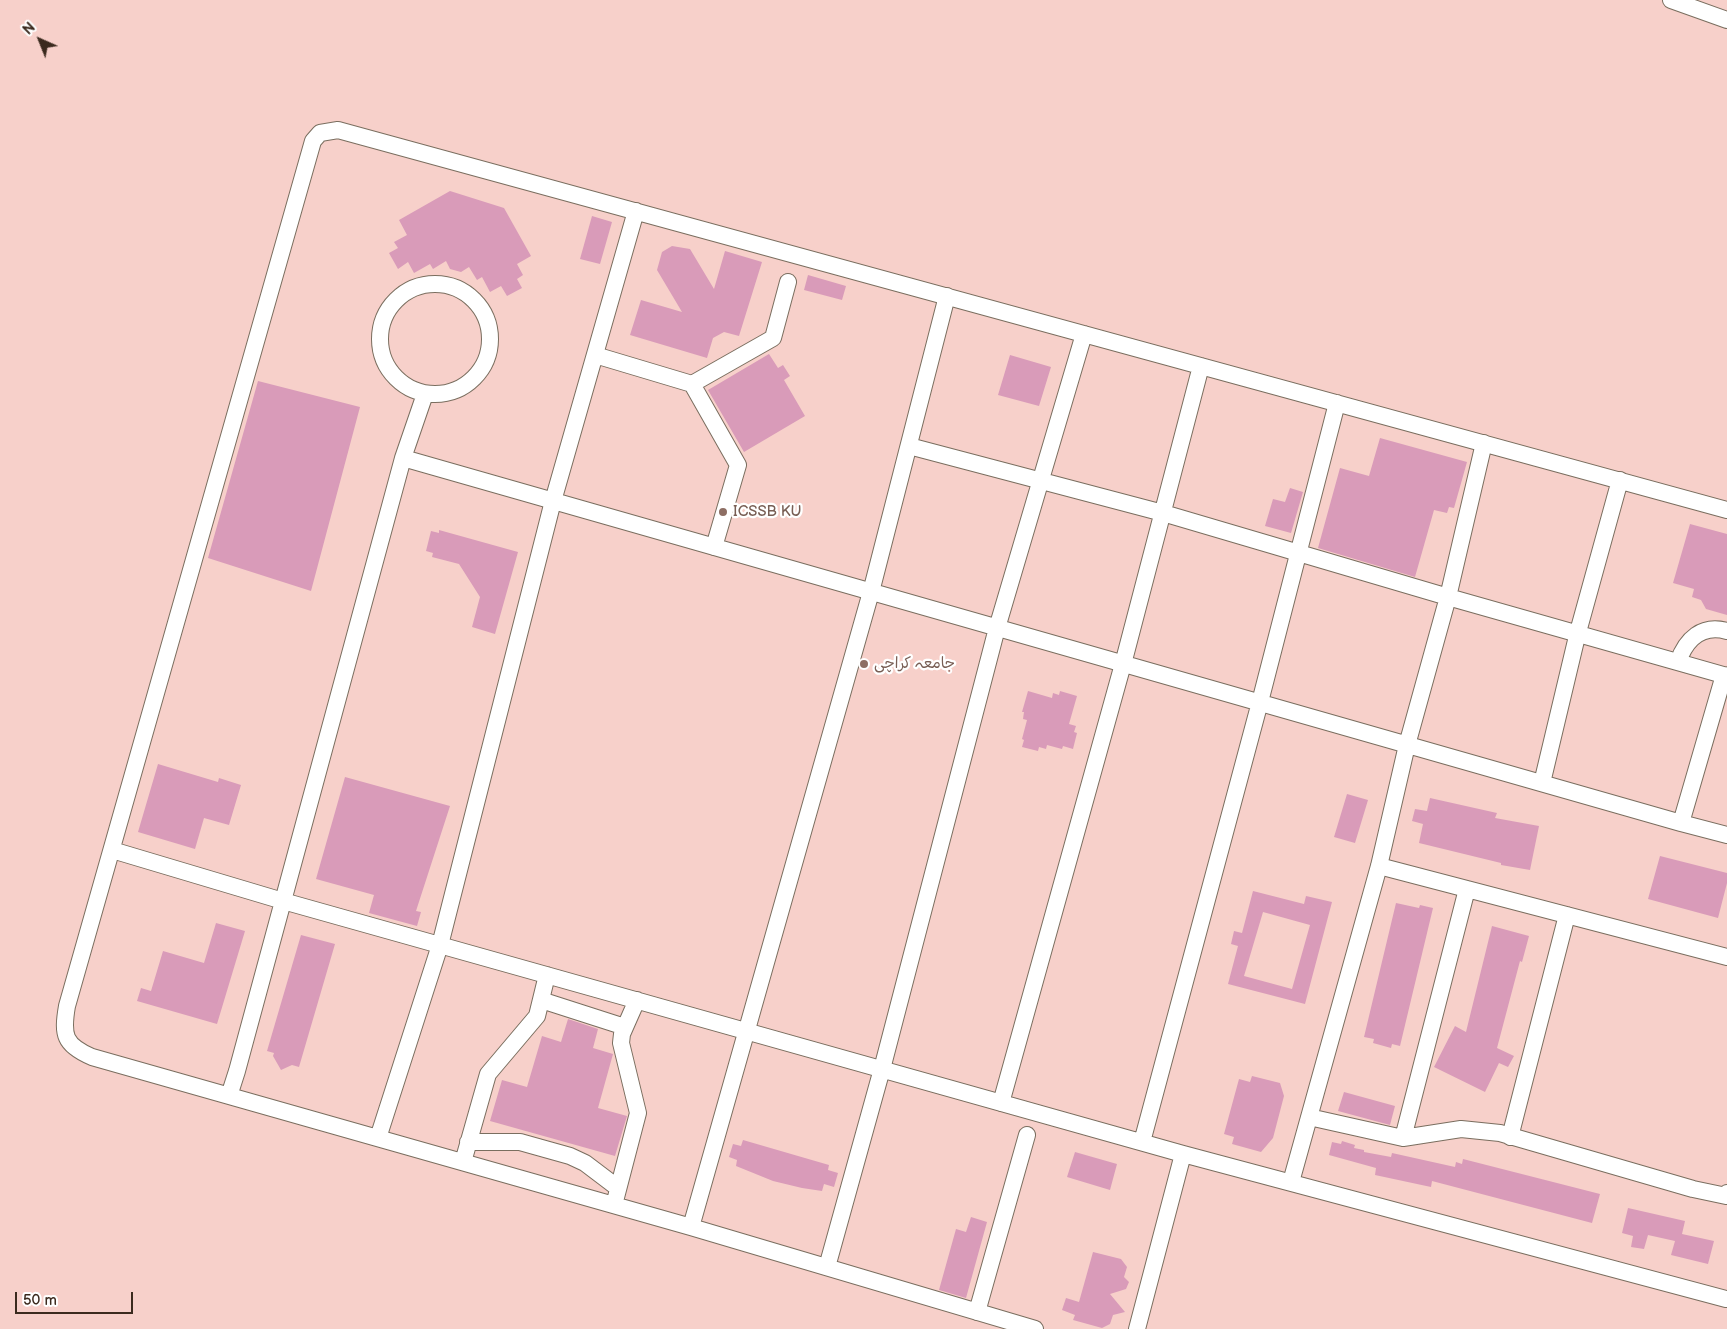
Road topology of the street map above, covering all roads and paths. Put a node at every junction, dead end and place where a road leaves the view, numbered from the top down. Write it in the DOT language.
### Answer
graph roads {
  1 [pos="1671,0"];
  2 [pos="1727,20"];
  3 [pos="636,211"];
  4 [pos="788,282"];
  5 [pos="947,296"];
  6 [pos="1084,334"];
  7 [pos="594,355"];
  8 [pos="1201,366"];
  9 [pos="692,384"];
  10 [pos="425,394"];
  11 [pos="1337,403"];
  12 [pos="1484,443"];
  13 [pos="908,446"];
  14 [pos="403,458"];
  15 [pos="1620,480"];
  16 [pos="1040,482"];
  17 [pos="553,500"];
  18 [pos="1727,510"];
  19 [pos="1163,513"];
  20 [pos="714,547"];
  21 [pos="1298,553"];
  22 [pos="871,592"];
  23 [pos="1448,597"];
  24 [pos="997,628"];
  25 [pos="1727,631"];
  26 [pos="1578,632"];
  27 [pos="1678,662"];
  28 [pos="1123,664"];
  29 [pos="1726,676"];
  30 [pos="1260,702"];
  31 [pos="1407,745"];
  32 [pos="1542,783"];
  33 [pos="1681,823"];
  34 [pos="1727,835"];
  35 [pos="112,850"];
  36 [pos="1379,866"];
  37 [pos="1467,889"];
  38 [pos="283,900"];
  39 [pos="1567,916"];
  40 [pos="440,944"];
  41 [pos="1727,957"];
  42 [pos="547,975"];
  43 [pos="541,1000"];
  44 [pos="637,1000"];
  45 [pos="625,1027"];
  46 [pos="747,1031"];
  47 [pos="882,1069"];
  48 [pos="229,1096"];
  49 [pos="1002,1103"];
  50 [pos="1309,1117"];
  51 [pos="1027,1135"];
  52 [pos="1510,1137"];
  53 [pos="378,1138"];
  54 [pos="1403,1138"];
  55 [pos="468,1142"];
  56 [pos="1142,1142"];
  57 [pos="1183,1154"];
  58 [pos="462,1162"];
  59 [pos="1291,1182"];
  60 [pos="618,1188"];
  61 [pos="1727,1193"];
  62 [pos="614,1205"];
  63 [pos="691,1226"];
  64 [pos="827,1267"];
  65 [pos="1726,1299"];
  66 [pos="977,1312"];
  67 [pos="1035,1329"];
  68 [pos="1137,1329"];
  1 -- 2 [label="street"];
  3 -- 5 [label="street"];
  3 -- 7 [label="street"];
  3 -- 35 [label="street"];
  4 -- 9 [label="street"];
  5 -- 6 [label="street"];
  5 -- 13 [label="street"];
  6 -- 8 [label="street"];
  6 -- 16 [label="street"];
  7 -- 9 [label="street"];
  7 -- 17 [label="street"];
  8 -- 11 [label="street"];
  8 -- 19 [label="street"];
  9 -- 20 [label="street"];
  10 -- 10 [label="street"];
  10 -- 14 [label="street"];
  11 -- 12 [label="street"];
  11 -- 21 [label="street"];
  12 -- 15 [label="street"];
  12 -- 23 [label="street"];
  13 -- 16 [label="street"];
  13 -- 22 [label="street"];
  14 -- 17 [label="street"];
  14 -- 38 [label="street"];
  15 -- 18 [label="street"];
  15 -- 26 [label="street"];
  16 -- 19 [label="street"];
  16 -- 24 [label="street"];
  17 -- 20 [label="street"];
  17 -- 40 [label="street"];
  19 -- 21 [label="street"];
  19 -- 28 [label="street"];
  20 -- 22 [label="street"];
  21 -- 23 [label="street"];
  21 -- 30 [label="street"];
  22 -- 24 [label="street"];
  22 -- 46 [label="street"];
  23 -- 26 [label="street"];
  23 -- 31 [label="street"];
  24 -- 28 [label="street"];
  24 -- 47 [label="street"];
  25 -- 27 [label="street"];
  26 -- 27 [label="street"];
  26 -- 32 [label="street"];
  27 -- 29 [label="street"];
  28 -- 30 [label="street"];
  28 -- 49 [label="street"];
  29 -- 33 [label="street"];
  30 -- 31 [label="street"];
  30 -- 56 [label="street"];
  31 -- 32 [label="street"];
  31 -- 36 [label="street"];
  32 -- 33 [label="street"];
  33 -- 34 [label="street"];
  35 -- 38 [label="street"];
  35 -- 48 [label="street"];
  36 -- 37 [label="street"];
  36 -- 50 [label="street"];
  37 -- 39 [label="street"];
  37 -- 54 [label="street"];
  38 -- 40 [label="street"];
  38 -- 48 [label="street"];
  39 -- 41 [label="street"];
  39 -- 52 [label="street"];
  40 -- 42 [label="street"];
  40 -- 53 [label="street"];
  42 -- 43 [label="street"];
  42 -- 44 [label="street"];
  43 -- 45 [label="street"];
  43 -- 55 [label="street"];
  44 -- 45 [label="street"];
  44 -- 46 [label="street"];
  45 -- 60 [label="street"];
  46 -- 47 [label="street"];
  46 -- 63 [label="street"];
  47 -- 49 [label="street"];
  47 -- 64 [label="street"];
  48 -- 53 [label="street"];
  49 -- 56 [label="street"];
  50 -- 54 [label="street"];
  50 -- 59 [label="street"];
  51 -- 66 [label="street"];
  52 -- 54 [label="street"];
  52 -- 61 [label="street"];
  53 -- 58 [label="street"];
  55 -- 58 [label="street"];
  55 -- 60 [label="street"];
  56 -- 57 [label="street"];
  57 -- 59 [label="street"];
  57 -- 68 [label="street"];
  58 -- 62 [label="street"];
  59 -- 65 [label="street"];
  60 -- 62 [label="street"];
  62 -- 63 [label="street"];
  63 -- 64 [label="street"];
  64 -- 66 [label="street"];
  66 -- 67 [label="street"];
}
